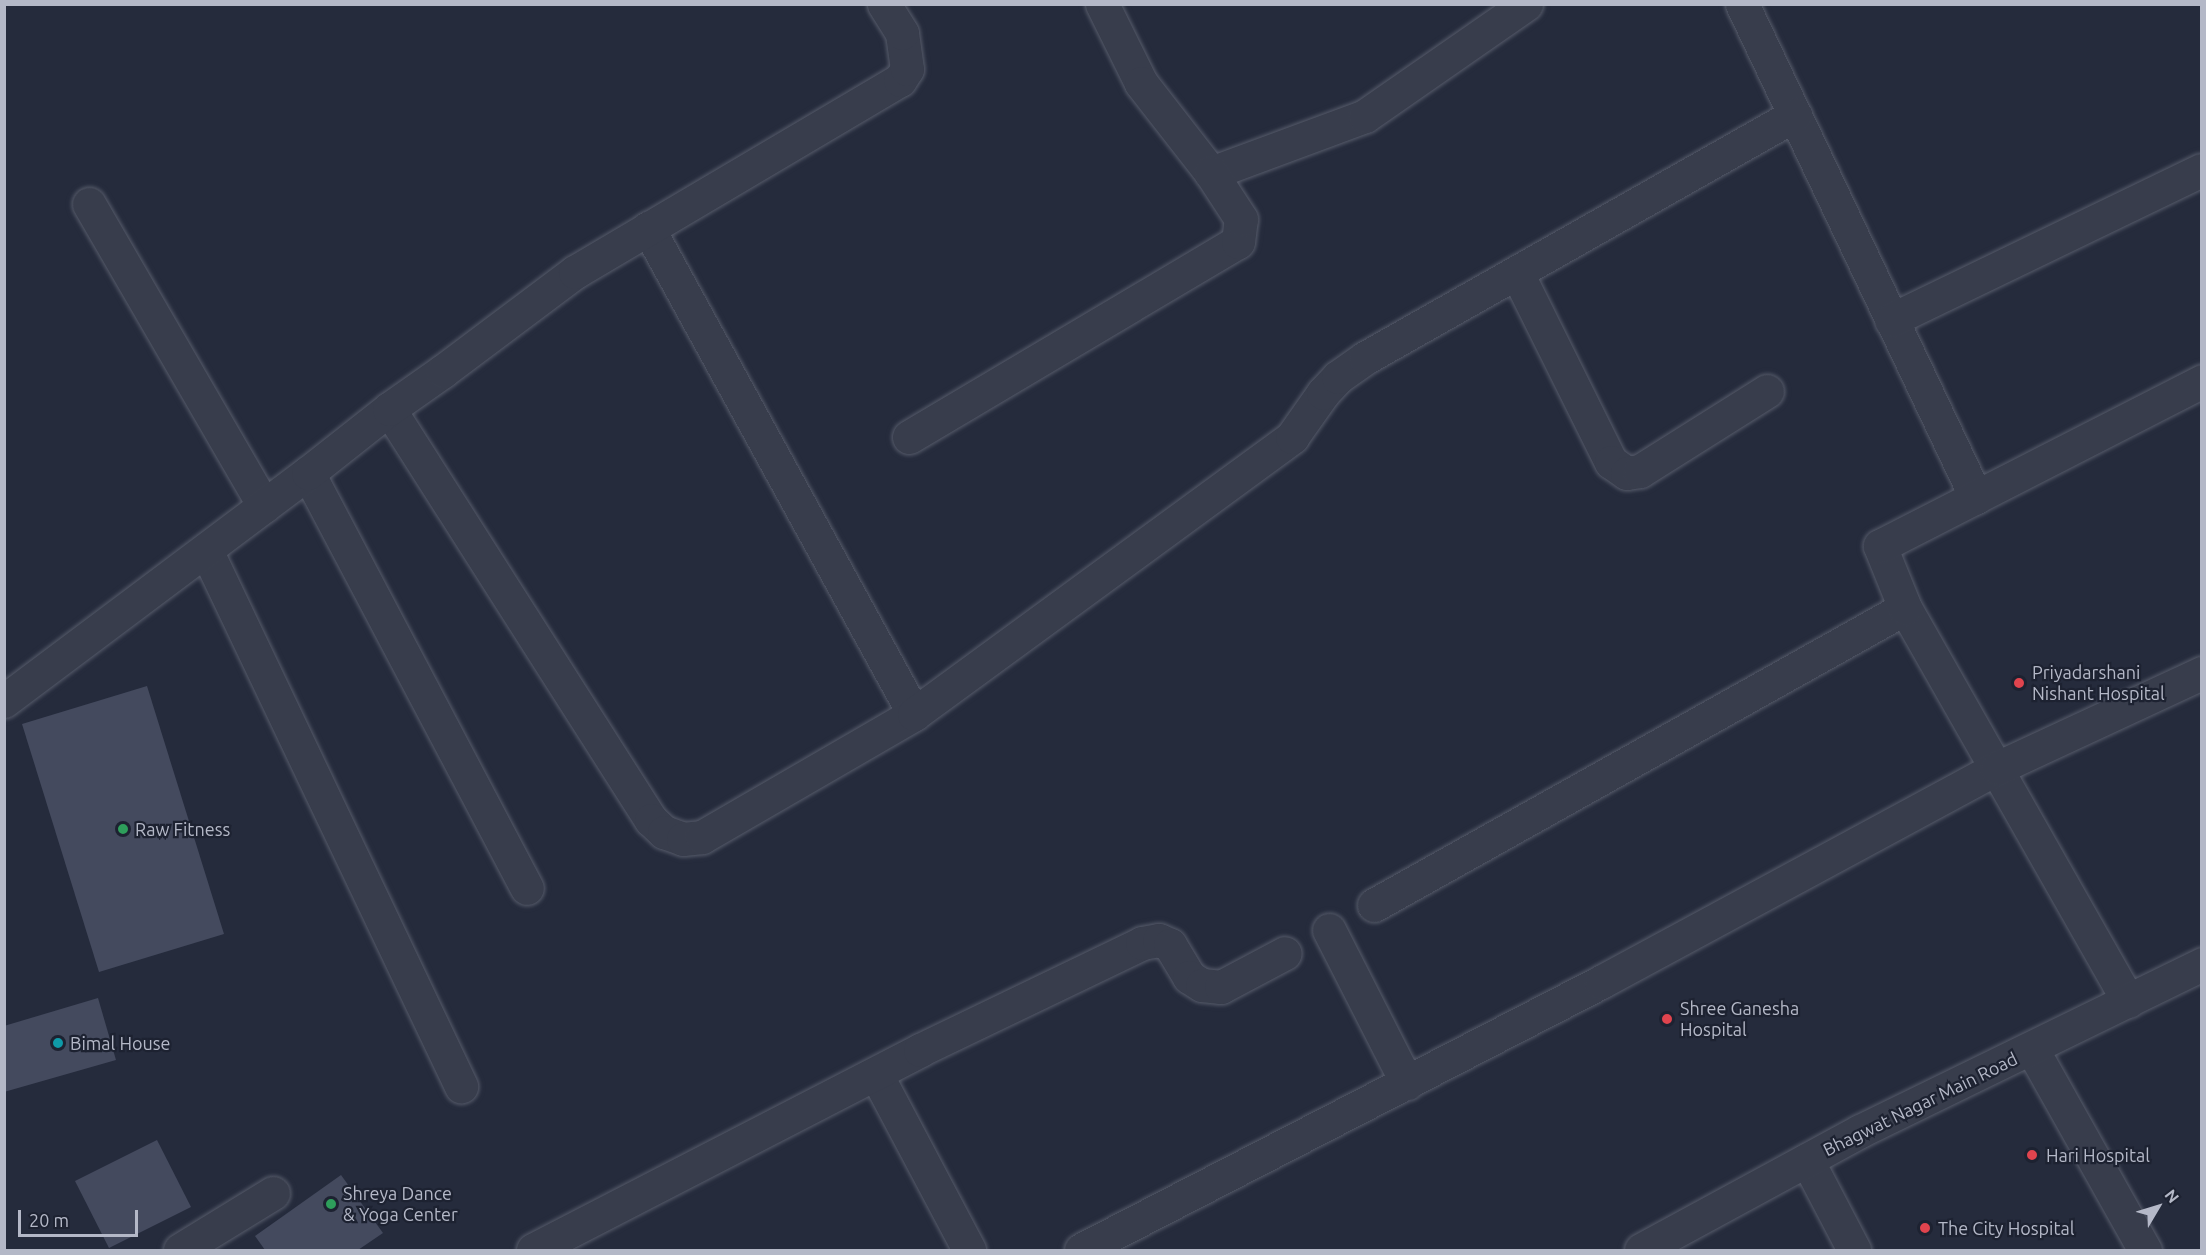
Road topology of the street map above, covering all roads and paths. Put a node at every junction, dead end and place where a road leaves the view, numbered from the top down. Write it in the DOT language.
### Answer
graph roads {
  1 [pos="884,4"];
  2 [pos="1102,4"];
  3 [pos="1526,4"];
  4 [pos="1742,4"];
  5 [pos="1795,116"];
  6 [pos="2201,170"];
  7 [pos="1211,173"];
  8 [pos="89,204"];
  9 [pos="648,228"];
  10 [pos="1517,273"];
  11 [pos="1892,320"];
  12 [pos="2202,381"];
  13 [pos="1767,391"];
  14 [pos="389,409"];
  15 [pos="909,437"];
  16 [pos="308,473"];
  17 [pos="1976,497"];
  18 [pos="264,506"];
  19 [pos="206,550"];
  20 [pos="1905,608"];
  21 [pos="2202,673"];
  22 [pos="4,701"];
  23 [pos="914,714"];
  24 [pos="1997,768"];
  25 [pos="527,888"];
  26 [pos="1374,905"];
  27 [pos="1329,930"];
  28 [pos="1285,953"];
  29 [pos="2202,964"];
  30 [pos="2128,1001"];
  31 [pos="2032,1048"];
  32 [pos="876,1074"];
  33 [pos="1407,1083"];
  34 [pos="461,1086"];
  35 [pos="1807,1160"];
  36 [pos="273,1193"];
  37 [pos="180,1251"];
  38 [pos="533,1251"];
  39 [pos="969,1251"];
  40 [pos="1081,1251"];
  41 [pos="1641,1251"];
  42 [pos="1854,1251"];
  43 [pos="2145,1251"];
  1 -- 9 [label="street"];
  2 -- 7 [label="street"];
  3 -- 7 [label="street"];
  4 -- 5 [label="street"];
  5 -- 10 [label="street"];
  5 -- 11 [label="street"];
  6 -- 11 [label="street"];
  7 -- 15 [label="street"];
  8 -- 18 [label="street"];
  9 -- 14 [label="street"];
  9 -- 23 [label="street"];
  10 -- 13 [label="street"];
  10 -- 23 [label="street"];
  11 -- 17 [label="street"];
  12 -- 17 [label="street"];
  14 -- 16 [label="street"];
  14 -- 23 [label="street"];
  16 -- 18 [label="street"];
  16 -- 25 [label="street"];
  17 -- 20 [label="street"];
  18 -- 19 [label="street"];
  19 -- 22 [label="street"];
  19 -- 34 [label="street"];
  20 -- 24 [label="street"];
  20 -- 26 [label="street"];
  21 -- 24 [label="street"];
  24 -- 30 [label="street"];
  24 -- 33 [label="street"];
  27 -- 33 [label="street"];
  28 -- 32 [label="street"];
  29 -- 30 [label="street, Bhagwat Nagar Main Road"];
  30 -- 31 [label="street, Bhagwat Nagar Main Road"];
  31 -- 35 [label="street, Bhagwat Nagar Main Road"];
  31 -- 43 [label="street"];
  32 -- 38 [label="street"];
  32 -- 39 [label="street"];
  33 -- 40 [label="street"];
  35 -- 41 [label="street, Bhagwat Nagar Main Road"];
  35 -- 42 [label="street"];
  36 -- 37 [label="street"];
}
